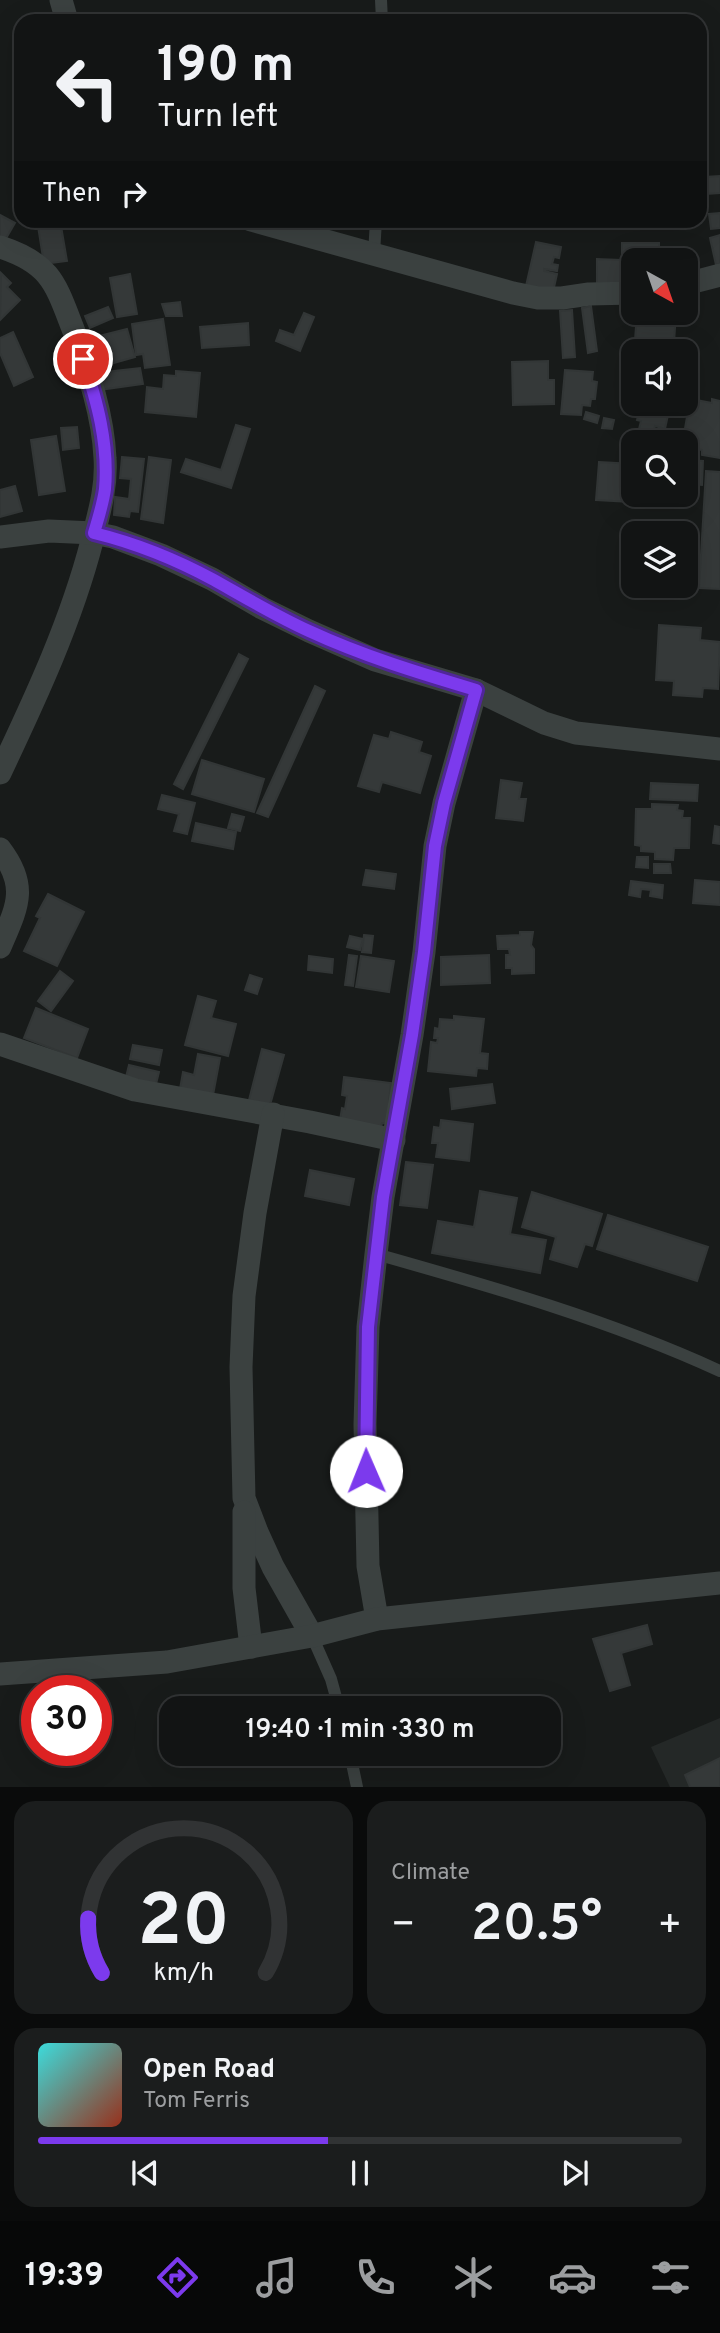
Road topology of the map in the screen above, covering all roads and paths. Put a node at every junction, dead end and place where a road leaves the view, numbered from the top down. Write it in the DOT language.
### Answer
graph roads {
  1 [pos="280,228"];
  2 [pos="376,228"];
  3 [pos="0,247"];
  4 [pos="374,254"];
  5 [pos="720,275"];
  6 [pos="698,281"];
  7 [pos="621,294"];
  8 [pos="94,533"];
  9 [pos="0,537"];
  10 [pos="476,690"];
  11 [pos="720,749"];
  12 [pos="0,773"];
  13 [pos="0,849"];
  14 [pos="0,947"];
  15 [pos="0,1044"];
  16 [pos="272,1114"];
  17 [pos="394,1140"];
  18 [pos="376,1254"];
  19 [pos="720,1371"];
  20 [pos="244,1498"];
  21 [pos="720,1583"];
  22 [pos="377,1619"];
  23 [pos="312,1636"];
  24 [pos="251,1647"];
  25 [pos="0,1674"];
  26 [pos="336,1696"];
  27 [pos="352,1766"];
  28 [pos="358,1787"];
  1 -- 4 [label="street"];
  2 -- 4 [label="lane"];
  3 -- 8 [label="street"];
  4 -- 7 [label="street"];
  5 -- 6 [label="street"];
  8 -- 9 [label="street"];
  8 -- 10 [label="street"];
  8 -- 12 [label="street"];
  10 -- 11 [label="street"];
  10 -- 17 [label="street"];
  13 -- 14 [label="street"];
  15 -- 16 [label="street"];
  16 -- 17 [label="street"];
  16 -- 20 [label="street"];
  17 -- 18 [label="street"];
  18 -- 19 [label="lane"];
  18 -- 22 [label="street"];
  20 -- 23 [label="street"];
  20 -- 24 [label="street"];
  21 -- 22 [label="street"];
  22 -- 23 [label="street"];
  23 -- 24 [label="street"];
  23 -- 26 [label="lane"];
  24 -- 25 [label="street"];
  27 -- 28 [label="lane"];
}
